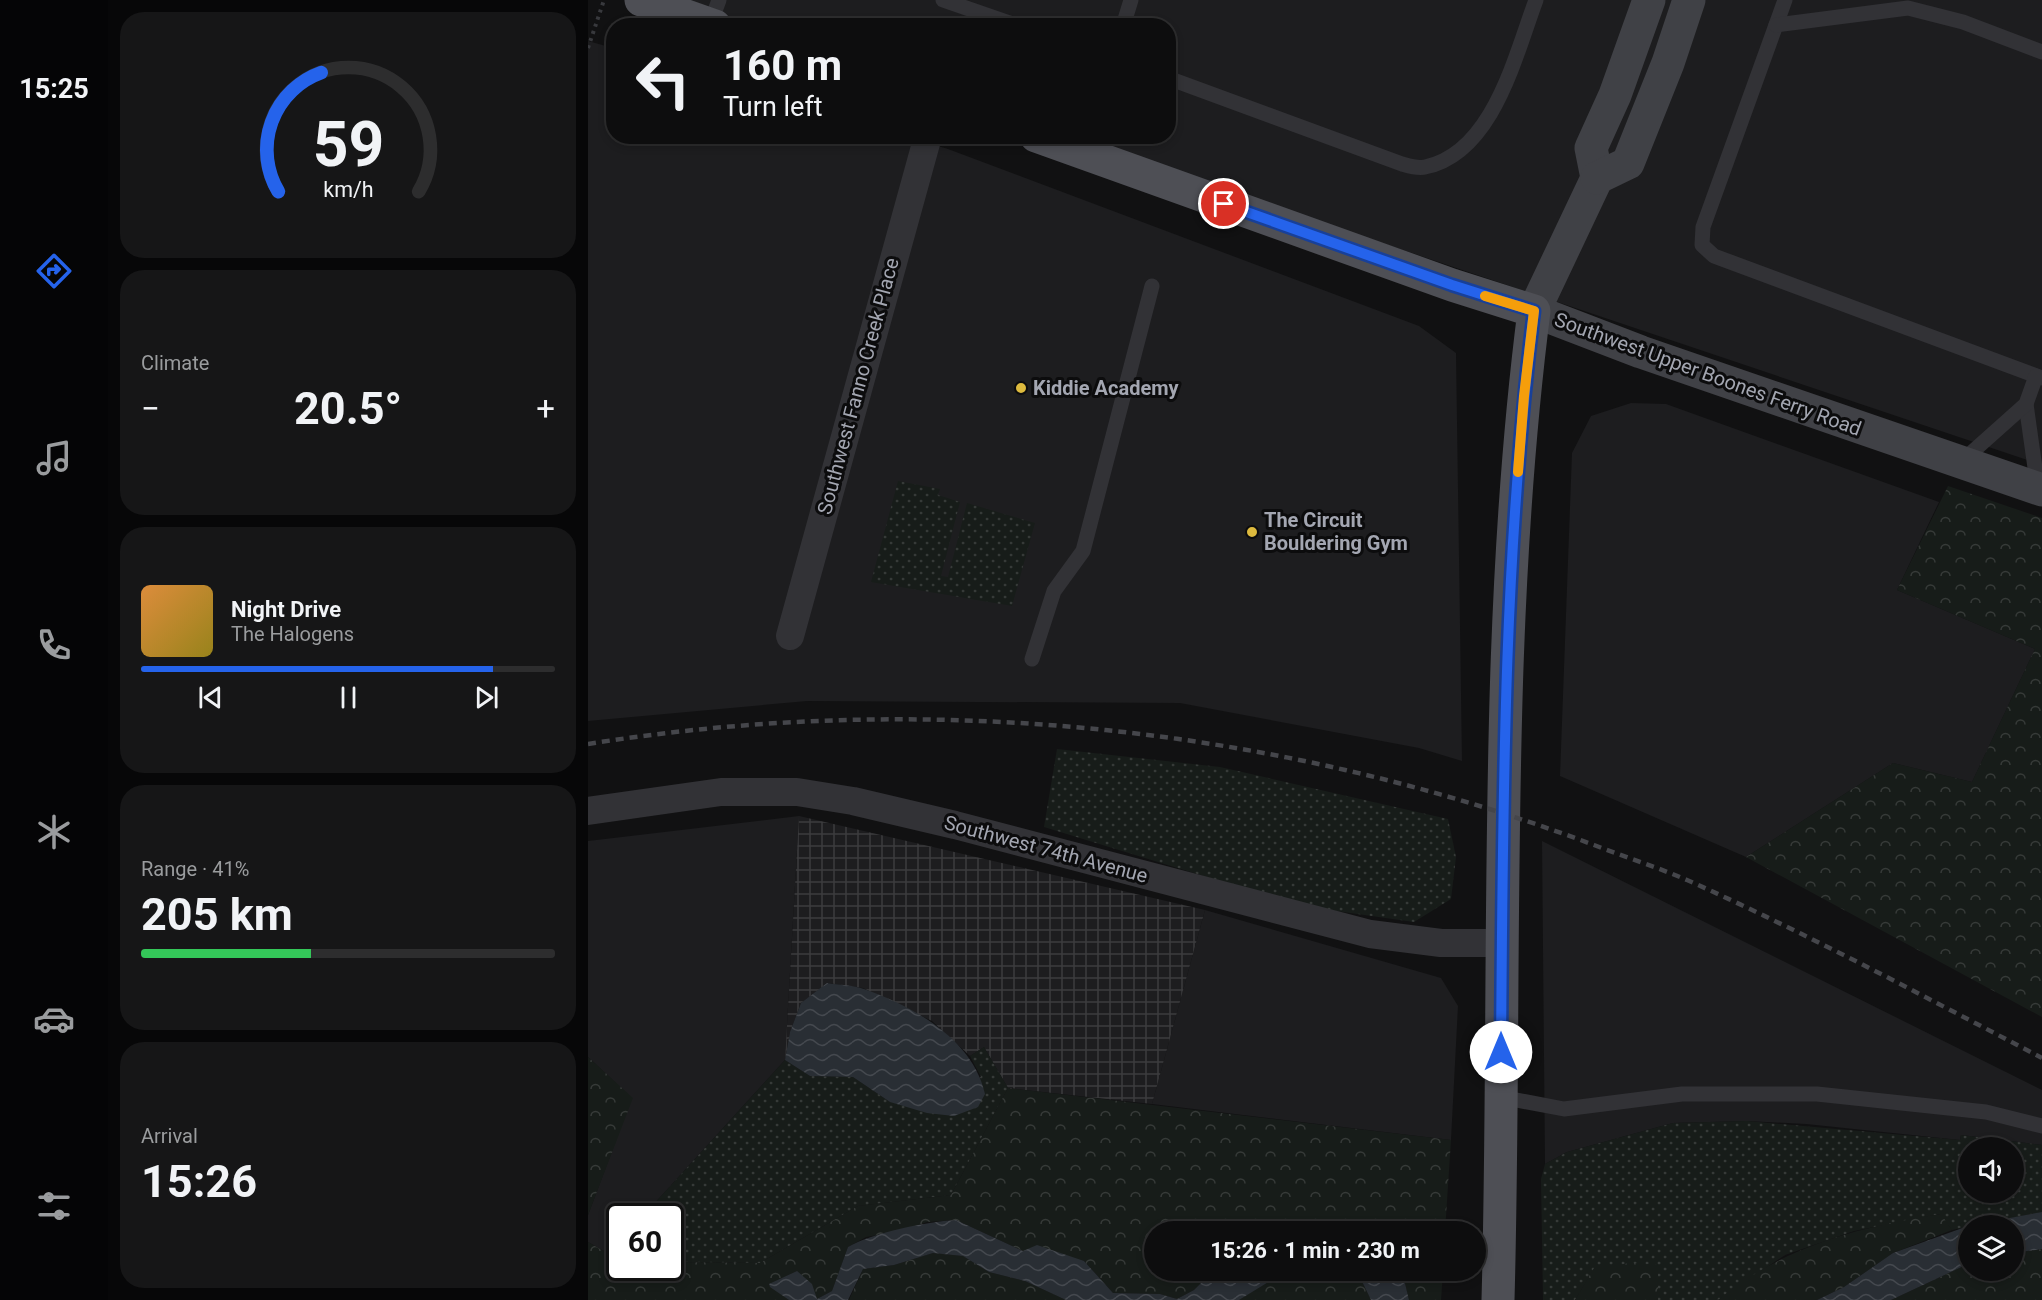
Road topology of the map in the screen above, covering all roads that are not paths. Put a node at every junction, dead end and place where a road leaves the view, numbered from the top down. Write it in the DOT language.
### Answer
graph roads {
  1 [pos="641,0"];
  2 [pos="943,0"];
  3 [pos="1131,0"];
  4 [pos="1536,0"];
  5 [pos="1649,0"];
  6 [pos="1689,0"];
  7 [pos="1785,0"];
  8 [pos="715,16"];
  9 [pos="995,18"];
  10 [pos="1125,18"];
  11 [pos="1776,26"];
  12 [pos="2042,52"];
  13 [pos="1176,81"];
  14 [pos="926,144"];
  15 [pos="1058,144"];
  16 [pos="1596,178"];
  17 [pos="1152,286"];
  18 [pos="1534,311"];
  19 [pos="2039,377"];
  20 [pos="2026,404"];
  21 [pos="1960,462"];
  22 [pos="2040,490"];
  23 [pos="790,636"];
  24 [pos="1032,659"];
  25 [pos="588,811"];
  26 [pos="1501,943"];
  27 [pos="1501,1097"];
  28 [pos="2042,1126"];
  29 [pos="1498,1300"];
  1 -- 8 [label="main road"];
  2 -- 9 [label="lane"];
  3 -- 10 [label="lane"];
  4 -- 13 [label="lane"];
  5 -- 16 [label="main road"];
  6 -- 16 [label="main road"];
  7 -- 11 [label="lane"];
  11 -- 12 [label="lane"];
  11 -- 19 [label="lane"];
  14 -- 23 [label="street, Southwest Fanno Creek Place"];
  15 -- 18 [label="main road, Southwest Upper Boones Ferry Road"];
  16 -- 18 [label="main road"];
  17 -- 24 [label="lane"];
  18 -- 21 [label="main road, Southwest Upper Boones Ferry Road"];
  18 -- 26 [label="main road"];
  19 -- 20 [label="lane"];
  20 -- 21 [label="lane"];
  20 -- 22 [label="lane"];
  21 -- 22 [label="main road, Southwest Upper Boones Ferry Road"];
  25 -- 26 [label="street, Southwest 74th Avenue"];
  26 -- 27 [label="main road"];
  27 -- 28 [label="lane"];
  27 -- 29 [label="main road"];
}
